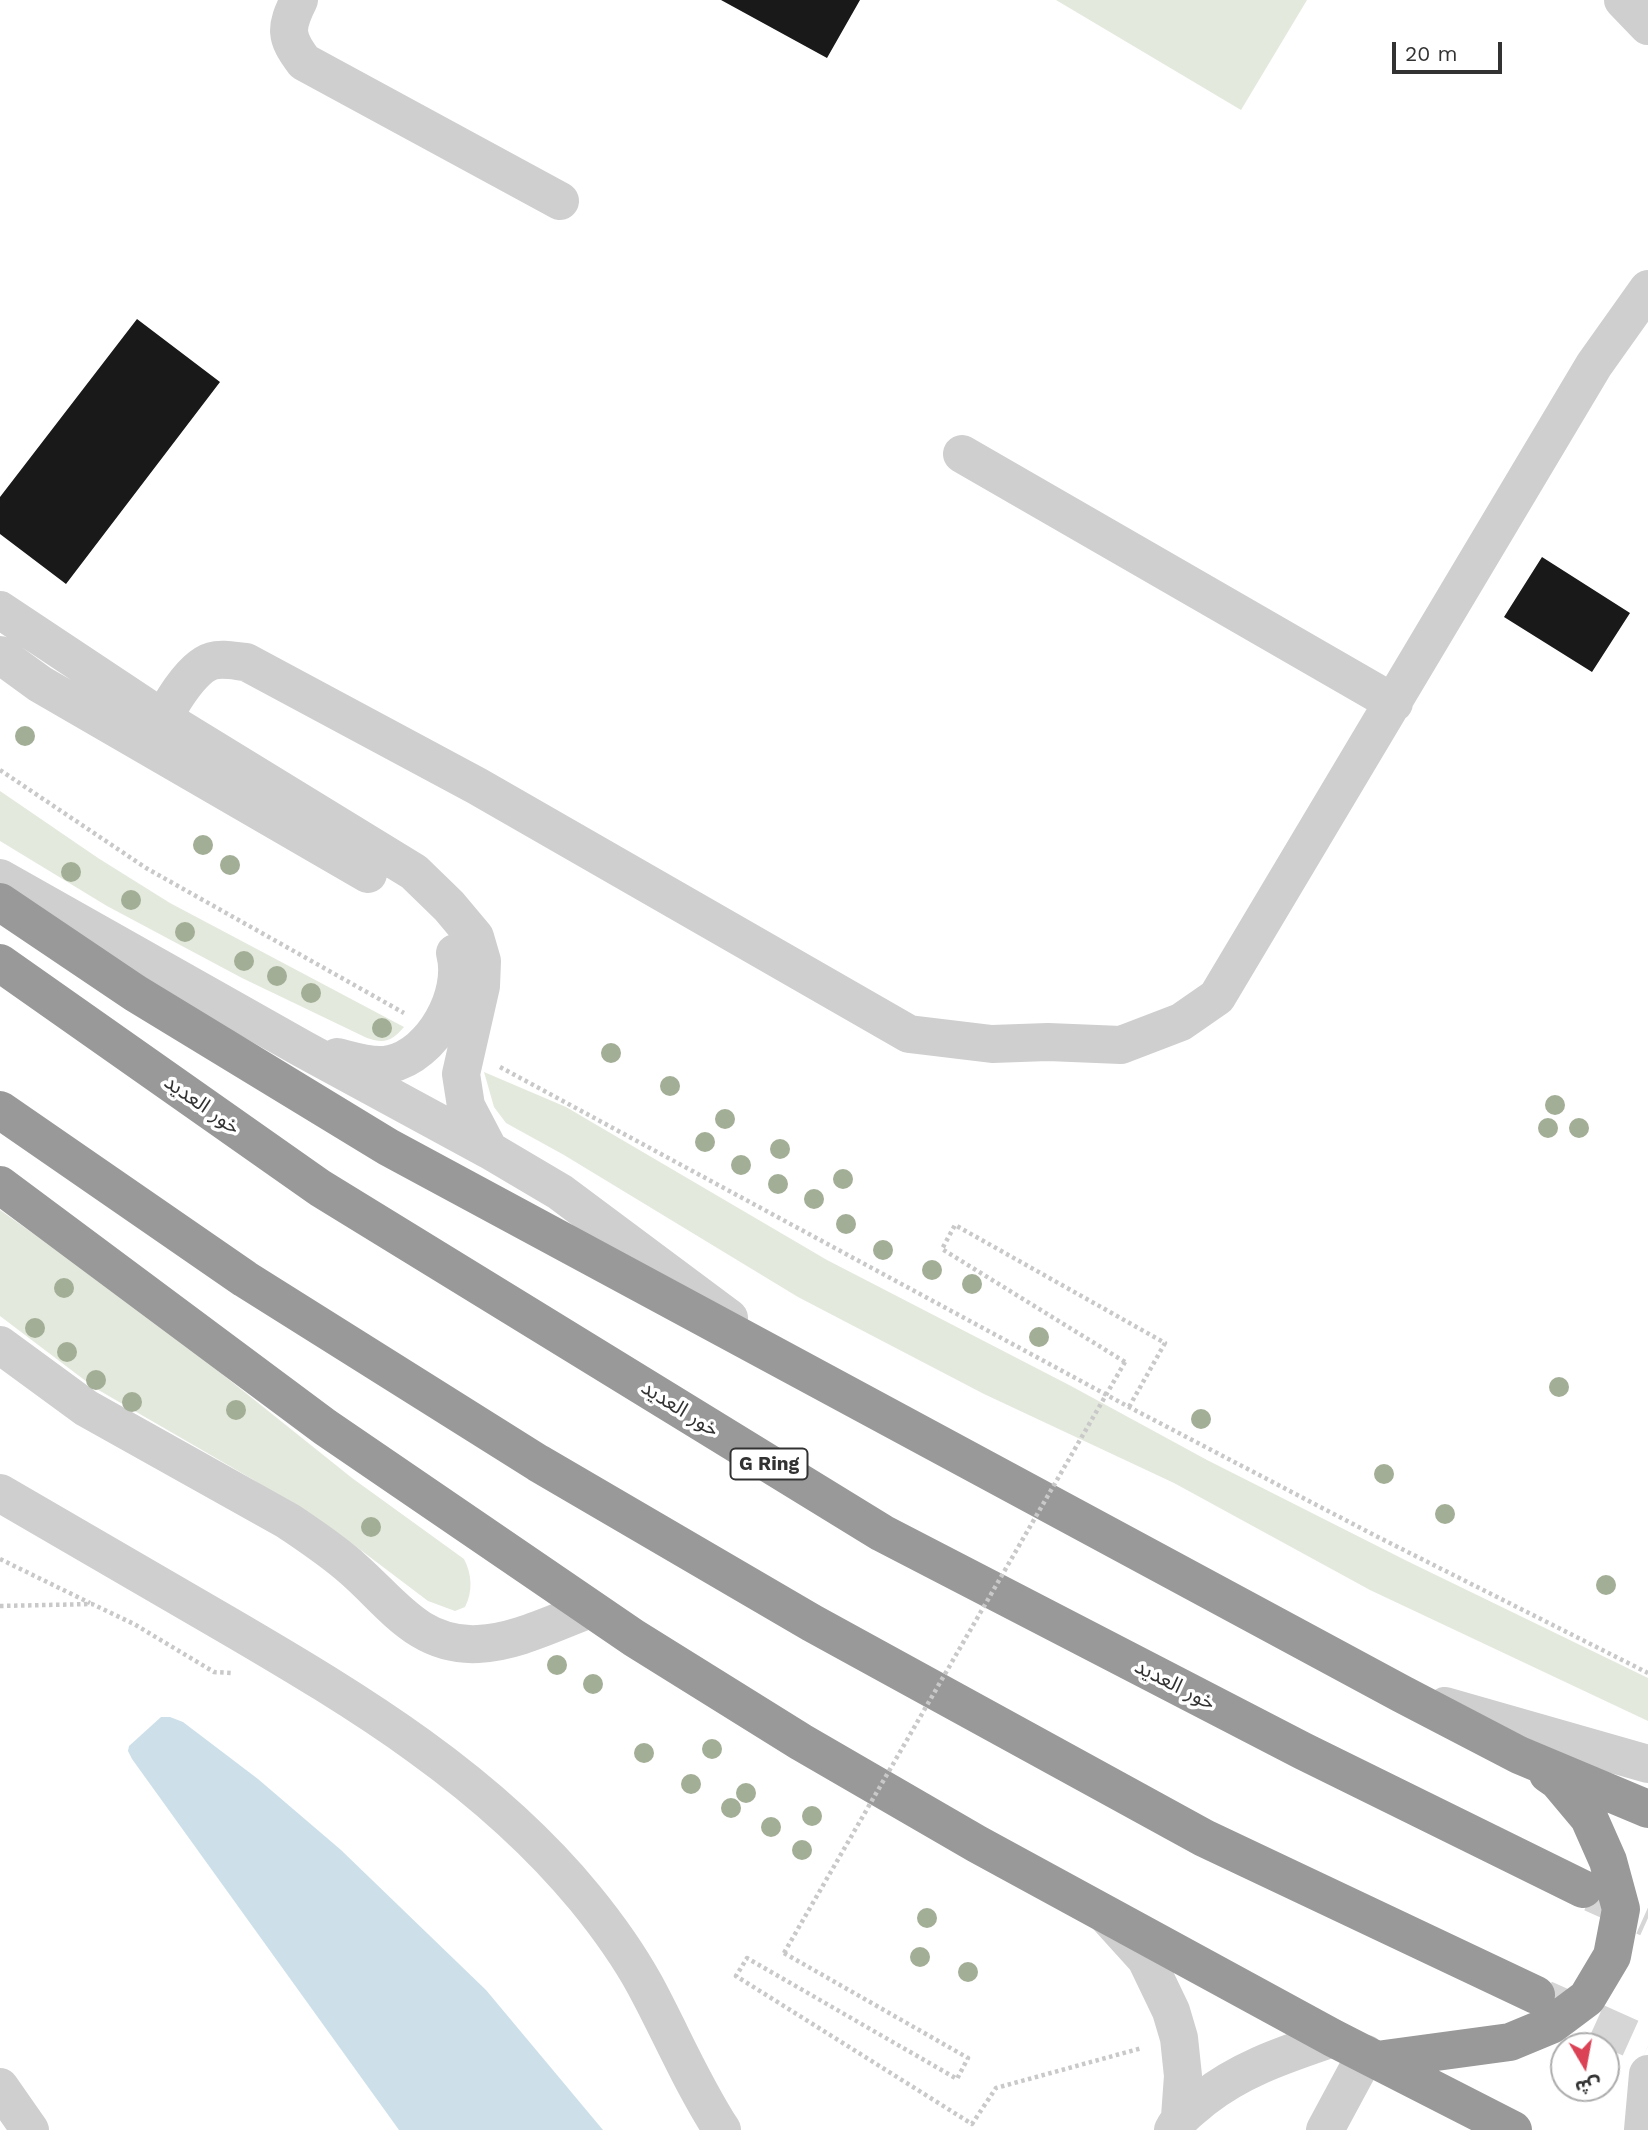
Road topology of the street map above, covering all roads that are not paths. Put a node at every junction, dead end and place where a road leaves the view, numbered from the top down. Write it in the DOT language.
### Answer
graph roads {
  1 [pos="299,0"];
  2 [pos="1623,0"];
  3 [pos="1648,26"];
  4 [pos="559,201"];
  5 [pos="1648,289"];
  6 [pos="962,454"];
  7 [pos="0,610"];
  8 [pos="0,655"];
  9 [pos="1394,703"];
  10 [pos="156,732"];
  11 [pos="0,878"];
  12 [pos="0,902"];
  13 [pos="0,963"];
  14 [pos="452,1040"];
  15 [pos="303,1049"];
  16 [pos="0,1110"];
  17 [pos="489,1150"];
  18 [pos="0,1185"];
  19 [pos="0,1345"];
  20 [pos="784,1359"];
  21 [pos="0,1493"];
  22 [pos="591,1609"];
  23 [pos="1402,1694"];
  24 [pos="1519,1755"];
  25 [pos="1648,1764"];
  26 [pos="1648,1810"];
  27 [pos="1583,1889"];
  28 [pos="1108,1916"];
  29 [pos="1536,1995"];
  30 [pos="1359,2051"];
  31 [pos="1648,2074"];
  32 [pos="0,2087"];
  33 [pos="1460,2103"];
  34 [pos="1176,2124"];
  35 [pos="30,2130"];
  36 [pos="722,2130"];
  37 [pos="1325,2130"];
  38 [pos="1493,2130"];
  39 [pos="1513,2130"];
  40 [pos="1643,2130"];
  1 -- 4 [label="street"];
  2 -- 3 [label="street"];
  5 -- 9 [label="street"];
  6 -- 9 [label="street"];
  7 -- 10 [label="street"];
  8 -- 10 [label="street"];
  9 -- 10 [label="street"];
  10 -- 14 [label="street"];
  11 -- 15 [label="street"];
  12 -- 20 [label="highway"];
  13 -- 27 [label="highway, خور العديد / G Ring"];
  14 -- 15 [label="street"];
  14 -- 17 [label="street"];
  15 -- 17 [label="street"];
  16 -- 29 [label="highway"];
  17 -- 20 [label="street"];
  18 -- 22 [label="highway"];
  19 -- 22 [label="street"];
  20 -- 23 [label="highway"];
  21 -- 36 [label="street"];
  22 -- 28 [label="highway"];
  23 -- 24 [label="highway"];
  23 -- 25 [label="street"];
  24 -- 26 [label="highway"];
  24 -- 30 [label="highway"];
  28 -- 30 [label="highway"];
  28 -- 34 [label="street"];
  30 -- 33 [label="highway"];
  30 -- 34 [label="street"];
  30 -- 37 [label="street"];
  31 -- 40 [label="street"];
  32 -- 35 [label="street"];
  33 -- 38 [label="street"];
  33 -- 39 [label="highway"];
}
